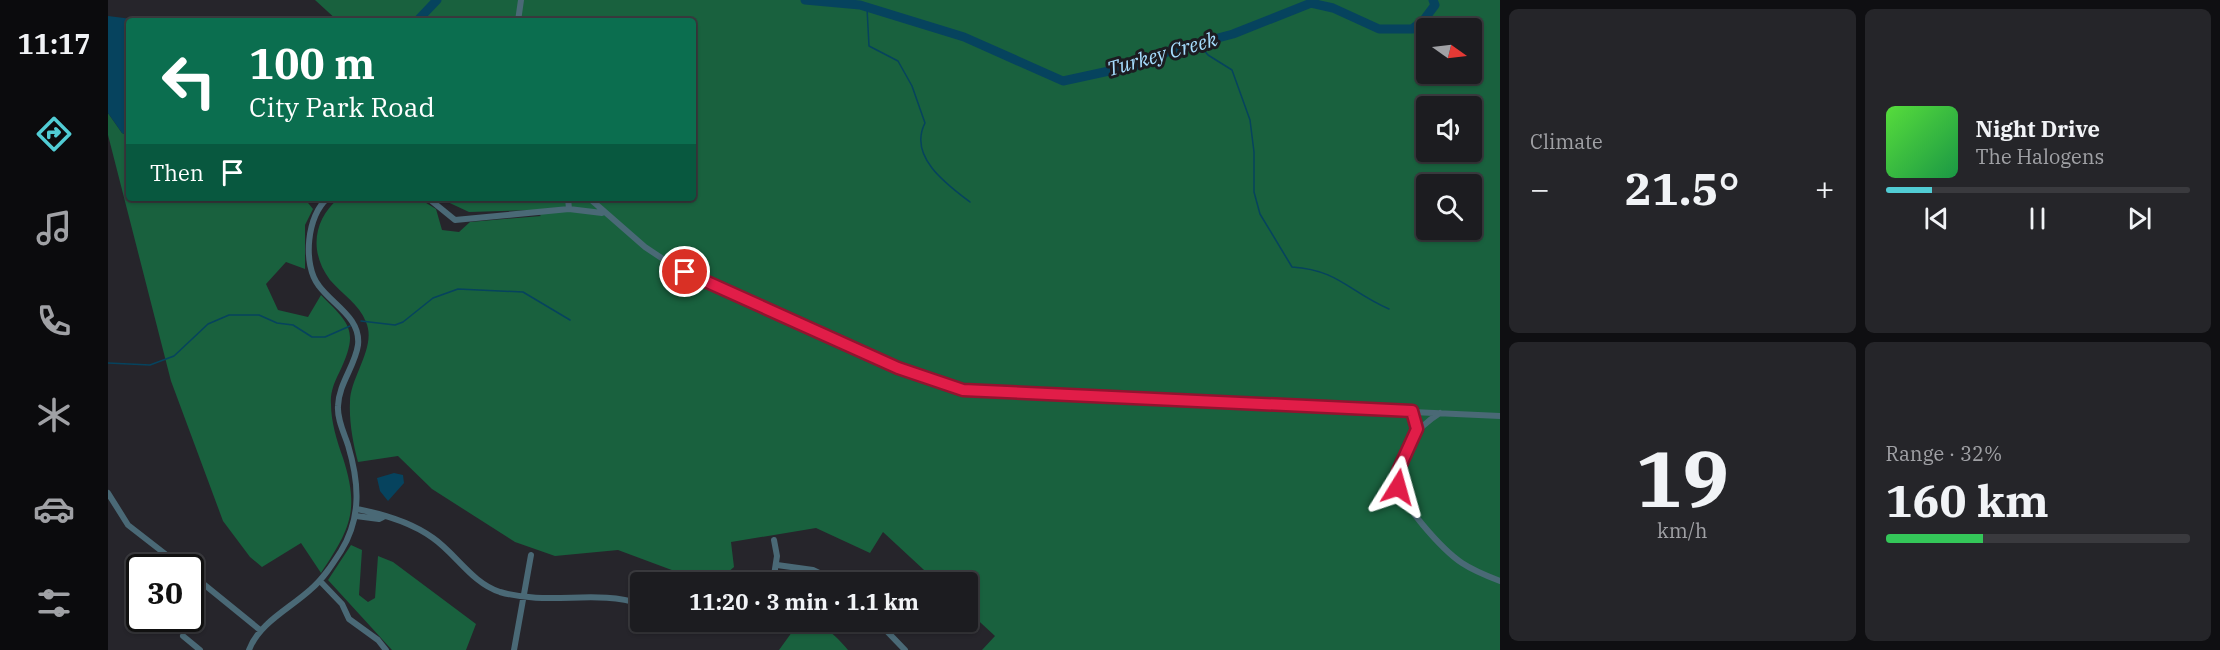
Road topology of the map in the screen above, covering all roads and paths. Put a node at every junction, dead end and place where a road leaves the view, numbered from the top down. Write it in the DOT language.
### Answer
graph roads {
  1 [pos="521,0"];
  2 [pos="518,18"];
  3 [pos="324,201"];
  4 [pos="432,201"];
  5 [pos="568,201"];
  6 [pos="592,201"];
  7 [pos="569,209"];
  8 [pos="605,214"];
  9 [pos="1412,411"];
  10 [pos="1441,412"];
  11 [pos="1500,416"];
  12 [pos="1417,429"];
  13 [pos="108,494"];
  14 [pos="356,513"];
  15 [pos="774,540"];
  16 [pos="165,554"];
  17 [pos="531,555"];
  18 [pos="777,565"];
  19 [pos="775,572"];
  20 [pos="817,572"];
  21 [pos="320,581"];
  22 [pos="1500,581"];
  23 [pos="204,584"];
  24 [pos="523,596"];
  25 [pos="630,602"];
  26 [pos="260,630"];
  27 [pos="888,632"];
  28 [pos="183,636"];
  29 [pos="200,650"];
  30 [pos="249,650"];
  31 [pos="386,650"];
  32 [pos="514,650"];
  33 [pos="905,650"];
  1 -- 2 [label="street"];
  3 -- 14 [label="street"];
  4 -- 7 [label="street"];
  5 -- 7 [label="street"];
  6 -- 8 [label="street"];
  7 -- 8 [label="street"];
  8 -- 9 [label="street"];
  9 -- 10 [label="street"];
  9 -- 12 [label="street"];
  10 -- 11 [label="street"];
  10 -- 12 [label="street"];
  12 -- 22 [label="street"];
  13 -- 16 [label="street"];
  14 -- 21 [label="street"];
  14 -- 24 [label="street"];
  15 -- 18 [label="street"];
  17 -- 24 [label="street"];
  18 -- 19 [label="street"];
  18 -- 20 [label="street"];
  21 -- 26 [label="street"];
  21 -- 31 [label="street"];
  23 -- 26 [label="street"];
  24 -- 25 [label="street"];
  24 -- 32 [label="street"];
  26 -- 30 [label="street"];
  27 -- 33 [label="street"];
  28 -- 29 [label="street"];
}
